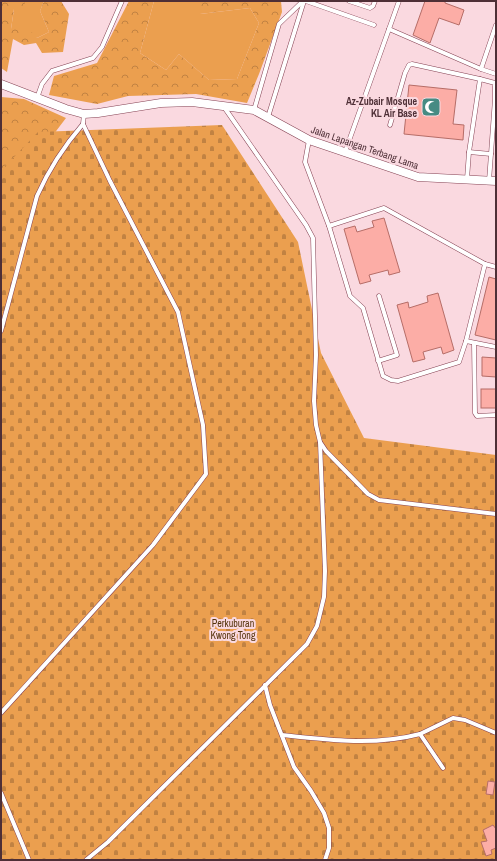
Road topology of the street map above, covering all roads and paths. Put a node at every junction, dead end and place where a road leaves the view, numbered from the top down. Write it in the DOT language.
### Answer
graph roads {
  1 [pos="122,1"];
  2 [pos="305,1"];
  3 [pos="349,1"];
  4 [pos="375,1"];
  5 [pos="398,1"];
  6 [pos="374,25"];
  7 [pos="496,25"];
  8 [pos="389,29"];
  9 [pos="481,69"];
  10 [pos="496,74"];
  11 [pos="480,79"];
  12 [pos="1,84"];
  13 [pos="37,98"];
  14 [pos="223,106"];
  15 [pos="254,110"];
  16 [pos="84,114"];
  17 [pos="268,117"];
  18 [pos="83,124"];
  19 [pos="390,125"];
  20 [pos="310,140"];
  21 [pos="345,152"];
  22 [pos="469,152"];
  23 [pos="491,154"];
  24 [pos="467,180"];
  25 [pos="492,181"];
  26 [pos="329,226"];
  27 [pos="485,264"];
  28 [pos="496,267"];
  29 [pos="379,296"];
  30 [pos="1,331"];
  31 [pos="466,341"];
  32 [pos="474,343"];
  33 [pos="496,347"];
  34 [pos="378,361"];
  35 [pos="496,415"];
  36 [pos="320,442"];
  37 [pos="496,514"];
  38 [pos="265,685"];
  39 [pos="1,713"];
  40 [pos="496,733"];
  41 [pos="420,734"];
  42 [pos="282,735"];
  43 [pos="443,768"];
  44 [pos="1,793"];
  45 [pos="28,860"];
  46 [pos="86,860"];
  47 [pos="326,860"];
  1 -- 13 [label="lane"];
  2 -- 6 [label="lane"];
  2 -- 15 [label="lane"];
  2 -- 17 [label="lane"];
  3 -- 4 [label="lane"];
  5 -- 8 [label="lane"];
  7 -- 9 [label="lane"];
  8 -- 9 [label="lane"];
  8 -- 21 [label="lane"];
  9 -- 10 [label="lane"];
  11 -- 19 [label="lane"];
  11 -- 22 [label="lane"];
  11 -- 23 [label="lane"];
  12 -- 13 [label="street, Jalan Lapangan Terbang Lama"];
  13 -- 16 [label="street, Jalan Lapangan Terbang Lama"];
  14 -- 15 [label="street, Jalan Lapangan Terbang Lama"];
  14 -- 16 [label="street, Jalan Lapangan Terbang Lama"];
  14 -- 36 [label="lane"];
  15 -- 17 [label="street, Jalan Lapangan Terbang Lama"];
  16 -- 18 [label="lane"];
  17 -- 20 [label="street, Jalan Lapangan Terbang Lama"];
  18 -- 30 [label="lane"];
  18 -- 39 [label="lane"];
  20 -- 21 [label="street, Jalan Lapangan Terbang Lama"];
  20 -- 26 [label="lane"];
  21 -- 24 [label="street, Jalan Lapangan Terbang Lama"];
  22 -- 23 [label="lane"];
  22 -- 24 [label="lane"];
  23 -- 25 [label="lane"];
  24 -- 25 [label="street, Jalan Lapangan Terbang Lama"];
  26 -- 27 [label="lane"];
  26 -- 34 [label="lane"];
  27 -- 28 [label="lane"];
  27 -- 31 [label="lane"];
  29 -- 34 [label="lane"];
  31 -- 32 [label="lane"];
  31 -- 34 [label="lane"];
  32 -- 33 [label="lane"];
  32 -- 35 [label="lane"];
  36 -- 37 [label="lane"];
  36 -- 38 [label="lane"];
  38 -- 42 [label="lane"];
  38 -- 46 [label="lane"];
  40 -- 41 [label="lane"];
  41 -- 42 [label="lane"];
  41 -- 43 [label="lane"];
  42 -- 47 [label="lane"];
  44 -- 45 [label="lane"];
}
